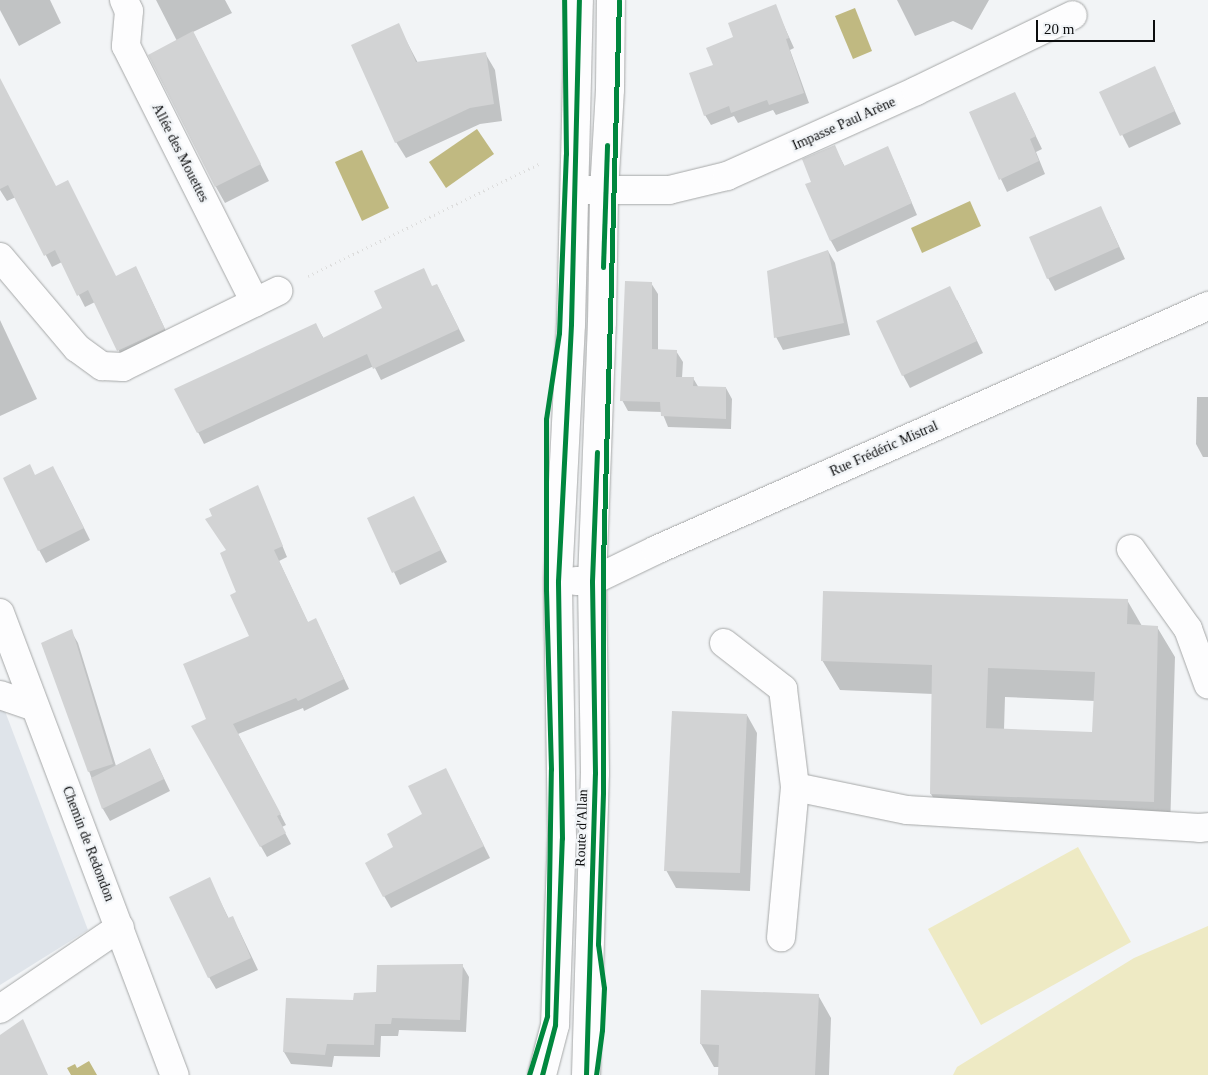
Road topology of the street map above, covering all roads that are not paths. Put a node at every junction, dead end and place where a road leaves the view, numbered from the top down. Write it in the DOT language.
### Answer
graph roads {
  1 [pos="124,0"];
  2 [pos="579,0"];
  3 [pos="611,0"];
  4 [pos="1073,15"];
  5 [pos="574,189"];
  6 [pos="604,190"];
  7 [pos="0,257"];
  8 [pos="1208,306"];
  9 [pos="1131,549"];
  10 [pos="558,580"];
  11 [pos="592,581"];
  12 [pos="0,613"];
  13 [pos="724,643"];
  14 [pos="1208,684"];
  15 [pos="0,695"];
  16 [pos="35,708"];
  17 [pos="795,787"];
  18 [pos="1208,827"];
  19 [pos="559,915"];
  20 [pos="590,916"];
  21 [pos="120,927"];
  22 [pos="781,937"];
  23 [pos="0,1009"];
  24 [pos="171,1063"];
  25 [pos="195,1075"];
  26 [pos="542,1075"];
  27 [pos="586,1075"];
  1 -- 7 [label="street, Allée des Mouettes"];
  2 -- 5 [label="street, Route d'Allan"];
  3 -- 6 [label="street, Route d'Allan"];
  4 -- 6 [label="street, Impasse Paul Arène"];
  5 -- 6 [label="street, Impasse Paul Arène"];
  5 -- 10 [label="street, Route d'Allan"];
  6 -- 11 [label="street, Route d'Allan"];
  8 -- 11 [label="street, Rue Frédéric Mistral"];
  9 -- 14 [label="street"];
  10 -- 11 [label="street, Rue Frédéric Mistral"];
  10 -- 19 [label="street, Route d'Allan"];
  11 -- 20 [label="street, Route d'Allan"];
  12 -- 16 [label="street, Chemin de Redondon"];
  13 -- 17 [label="street"];
  15 -- 16 [label="street"];
  16 -- 21 [label="street, Chemin de Redondon"];
  17 -- 18 [label="street"];
  17 -- 22 [label="street"];
  19 -- 20 [label="street"];
  19 -- 26 [label="street, Route d'Allan"];
  20 -- 27 [label="street, Route d'Allan"];
  21 -- 23 [label="street"];
  21 -- 24 [label="street, Chemin de Redondon"];
  24 -- 25 [label="street"];
}
